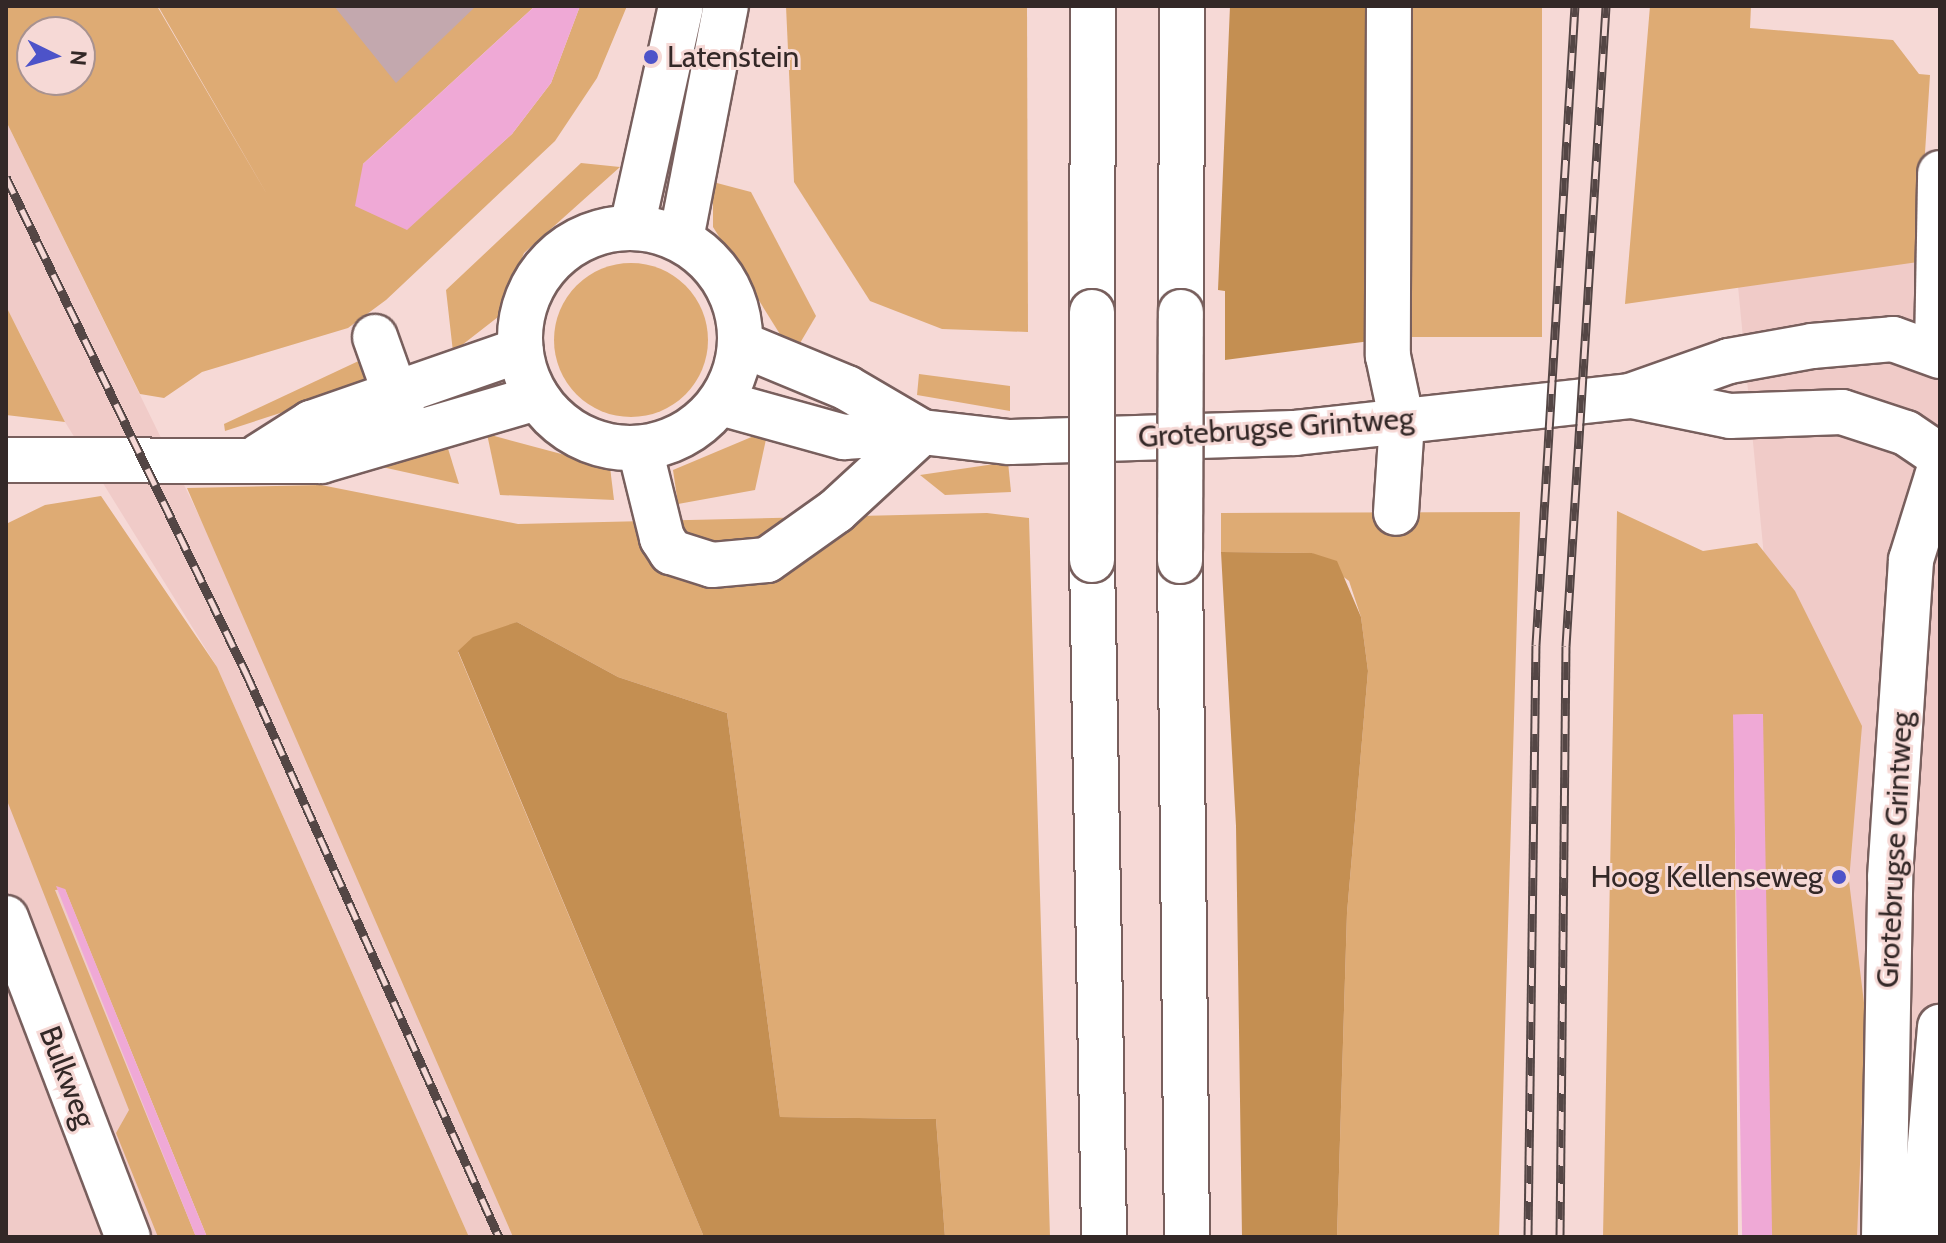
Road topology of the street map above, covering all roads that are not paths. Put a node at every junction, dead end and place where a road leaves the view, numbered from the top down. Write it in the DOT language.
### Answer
graph roads {
  1 [pos="681,6"];
  2 [pos="726,6"];
  3 [pos="1093,6"];
  4 [pos="1182,6"];
  5 [pos="1389,6"];
  6 [pos="1940,173"];
  7 [pos="632,227"];
  8 [pos="681,239"];
  9 [pos="375,337"];
  10 [pos="741,344"];
  11 [pos="521,350"];
  12 [pos="1938,355"];
  13 [pos="395,393"];
  14 [pos="1630,396"];
  15 [pos="537,398"];
  16 [pos="721,403"];
  17 [pos="1402,422"];
  18 [pos="922,432"];
  19 [pos="410,435"];
  20 [pos="640,449"];
  21 [pos="259,456"];
  22 [pos="1940,456"];
  23 [pos="8,464"];
  24 [pos="1940,467"];
  25 [pos="1396,513"];
  26 [pos="6,918"];
  27 [pos="1940,1027"];
  28 [pos="128,1237"];
  29 [pos="1104,1237"];
  30 [pos="1187,1237"];
  31 [pos="1884,1237"];
  32 [pos="1922,1237"];
  1 -- 7 [label="main road"];
  2 -- 8 [label="main road"];
  3 -- 29 [label="main road, bridge"];
  4 -- 30 [label="main road, bridge"];
  5 -- 17 [label="main road"];
  6 -- 12 [label="main road"];
  7 -- 8 [label="main road"];
  7 -- 11 [label="main road"];
  8 -- 10 [label="main road"];
  9 -- 13 [label="main road"];
  10 -- 16 [label="main road"];
  10 -- 18 [label="main road, Grotebrugse Grintweg"];
  11 -- 13 [label="main road"];
  11 -- 15 [label="main road"];
  12 -- 14 [label="main road, Grotebrugse Grintweg"];
  13 -- 19 [label="main road"];
  13 -- 21 [label="main road"];
  14 -- 17 [label="main road, Grotebrugse Grintweg"];
  14 -- 22 [label="main road, Grotebrugse Grintweg"];
  15 -- 19 [label="main road"];
  15 -- 20 [label="main road"];
  16 -- 18 [label="main road, Grotebrugse Grintweg"];
  16 -- 20 [label="main road"];
  17 -- 18 [label="main road, Grotebrugse Grintweg"];
  17 -- 25 [label="main road"];
  18 -- 20 [label="main road"];
  19 -- 21 [label="main road"];
  21 -- 23 [label="main road"];
  24 -- 31 [label="main road, Grotebrugse Grintweg"];
  26 -- 28 [label="main road, Bulkweg"];
  27 -- 32 [label="main road"];
}
